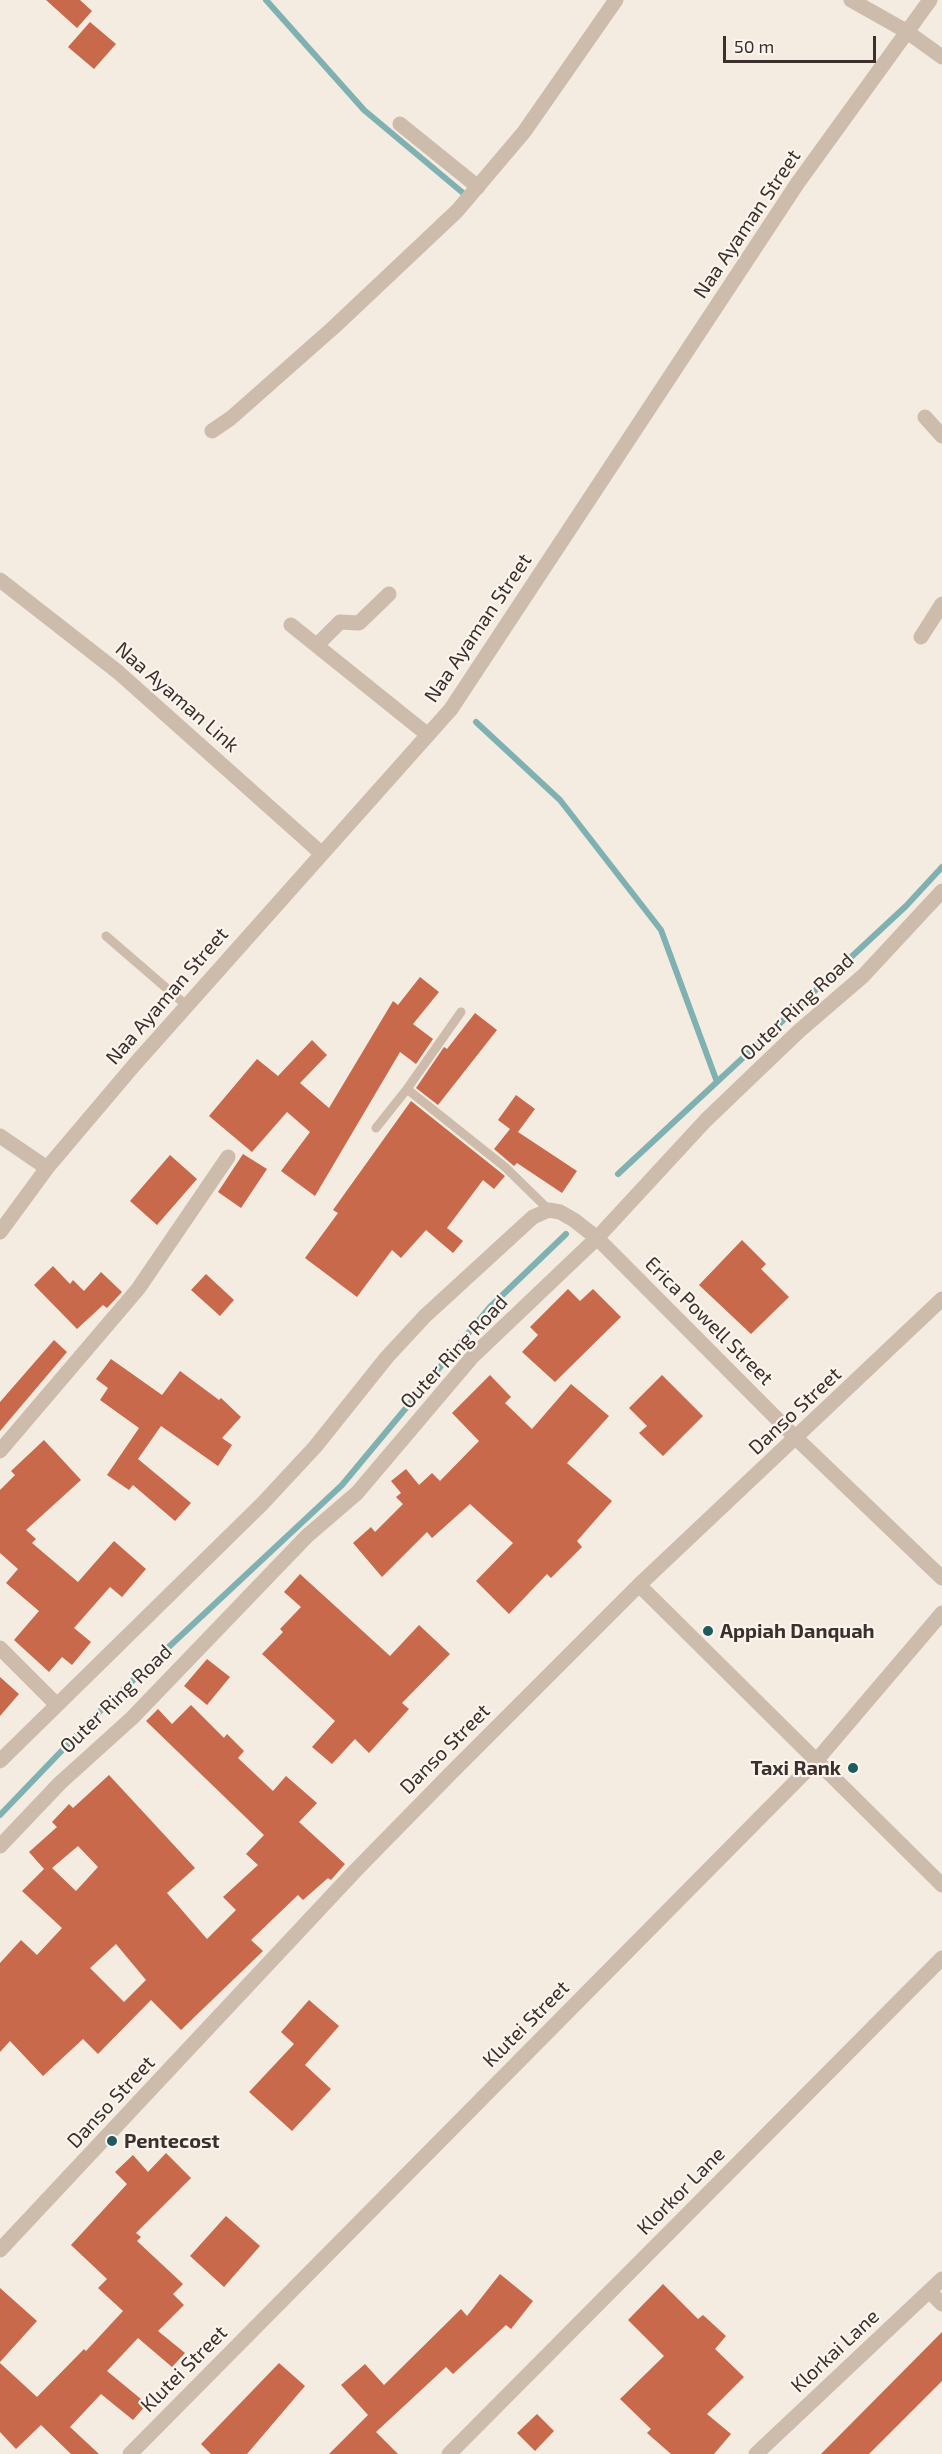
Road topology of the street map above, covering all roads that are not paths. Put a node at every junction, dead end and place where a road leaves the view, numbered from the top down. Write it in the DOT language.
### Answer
graph roads {
  1 [pos="616,0"];
  2 [pos="851,0"];
  3 [pos="930,0"];
  4 [pos="906,31"];
  5 [pos="942,57"];
  6 [pos="400,124"];
  7 [pos="474,191"];
  8 [pos="925,417"];
  9 [pos="212,431"];
  10 [pos="942,436"];
  11 [pos="0,580"];
  12 [pos="389,594"];
  13 [pos="942,604"];
  14 [pos="291,625"];
  15 [pos="921,637"];
  16 [pos="316,645"];
  17 [pos="428,735"];
  18 [pos="321,853"];
  19 [pos="942,891"];
  20 [pos="106,936"];
  21 [pos="186,1005"];
  22 [pos="461,1012"];
  23 [pos="407,1089"];
  24 [pos="376,1128"];
  25 [pos="0,1136"];
  26 [pos="228,1157"];
  27 [pos="47,1168"];
  28 [pos="549,1210"];
  29 [pos="0,1232"];
  30 [pos="597,1238"];
  31 [pos="942,1299"];
  32 [pos="797,1438"];
  33 [pos="0,1450"];
  34 [pos="942,1578"];
  35 [pos="639,1585"];
  36 [pos="942,1613"];
  37 [pos="0,1648"];
  38 [pos="57,1705"];
  39 [pos="0,1761"];
  40 [pos="816,1761"];
  41 [pos="0,1846"];
  42 [pos="942,1885"];
  43 [pos="942,1958"];
  44 [pos="0,2250"];
  45 [pos="942,2279"];
  46 [pos="929,2291"];
  47 [pos="942,2304"];
  48 [pos="130,2454"];
  49 [pos="449,2454"];
  50 [pos="756,2454"];
  1 -- 7 [label="street"];
  2 -- 4 [label="street"];
  3 -- 4 [label="street, Naa Ayaman Street"];
  4 -- 5 [label="street"];
  4 -- 17 [label="street, Naa Ayaman Street"];
  6 -- 7 [label="street"];
  7 -- 9 [label="street"];
  8 -- 10 [label="street"];
  11 -- 18 [label="street, Naa Ayaman Link"];
  12 -- 16 [label="street"];
  13 -- 15 [label="street"];
  14 -- 16 [label="street"];
  16 -- 17 [label="street"];
  17 -- 18 [label="street, Naa Ayaman Street"];
  18 -- 21 [label="street, Naa Ayaman Street"];
  19 -- 30 [label="street, Outer Ring Road"];
  20 -- 21 [label="lane"];
  21 -- 27 [label="street, Naa Ayaman Street"];
  22 -- 23 [label="lane"];
  23 -- 24 [label="lane"];
  23 -- 28 [label="lane"];
  25 -- 27 [label="street"];
  26 -- 33 [label="street"];
  27 -- 29 [label="street, Naa Ayaman Street"];
  28 -- 30 [label="street, Erica Powell Street"];
  28 -- 38 [label="street"];
  30 -- 32 [label="street, Erica Powell Street"];
  30 -- 41 [label="street, Outer Ring Road"];
  31 -- 32 [label="street, Danso Street"];
  32 -- 34 [label="street, Erica Powell Street"];
  32 -- 35 [label="street, Danso Street"];
  35 -- 40 [label="street"];
  35 -- 44 [label="street, Danso Street"];
  36 -- 40 [label="street, Klutei Street"];
  37 -- 38 [label="street"];
  38 -- 39 [label="street"];
  40 -- 42 [label="street"];
  40 -- 48 [label="street, Klutei Street"];
  43 -- 49 [label="street, Klorkor Lane"];
  45 -- 46 [label="street, Klorkai Lane"];
  46 -- 47 [label="street"];
  46 -- 50 [label="street, Klorkai Lane"];
}
